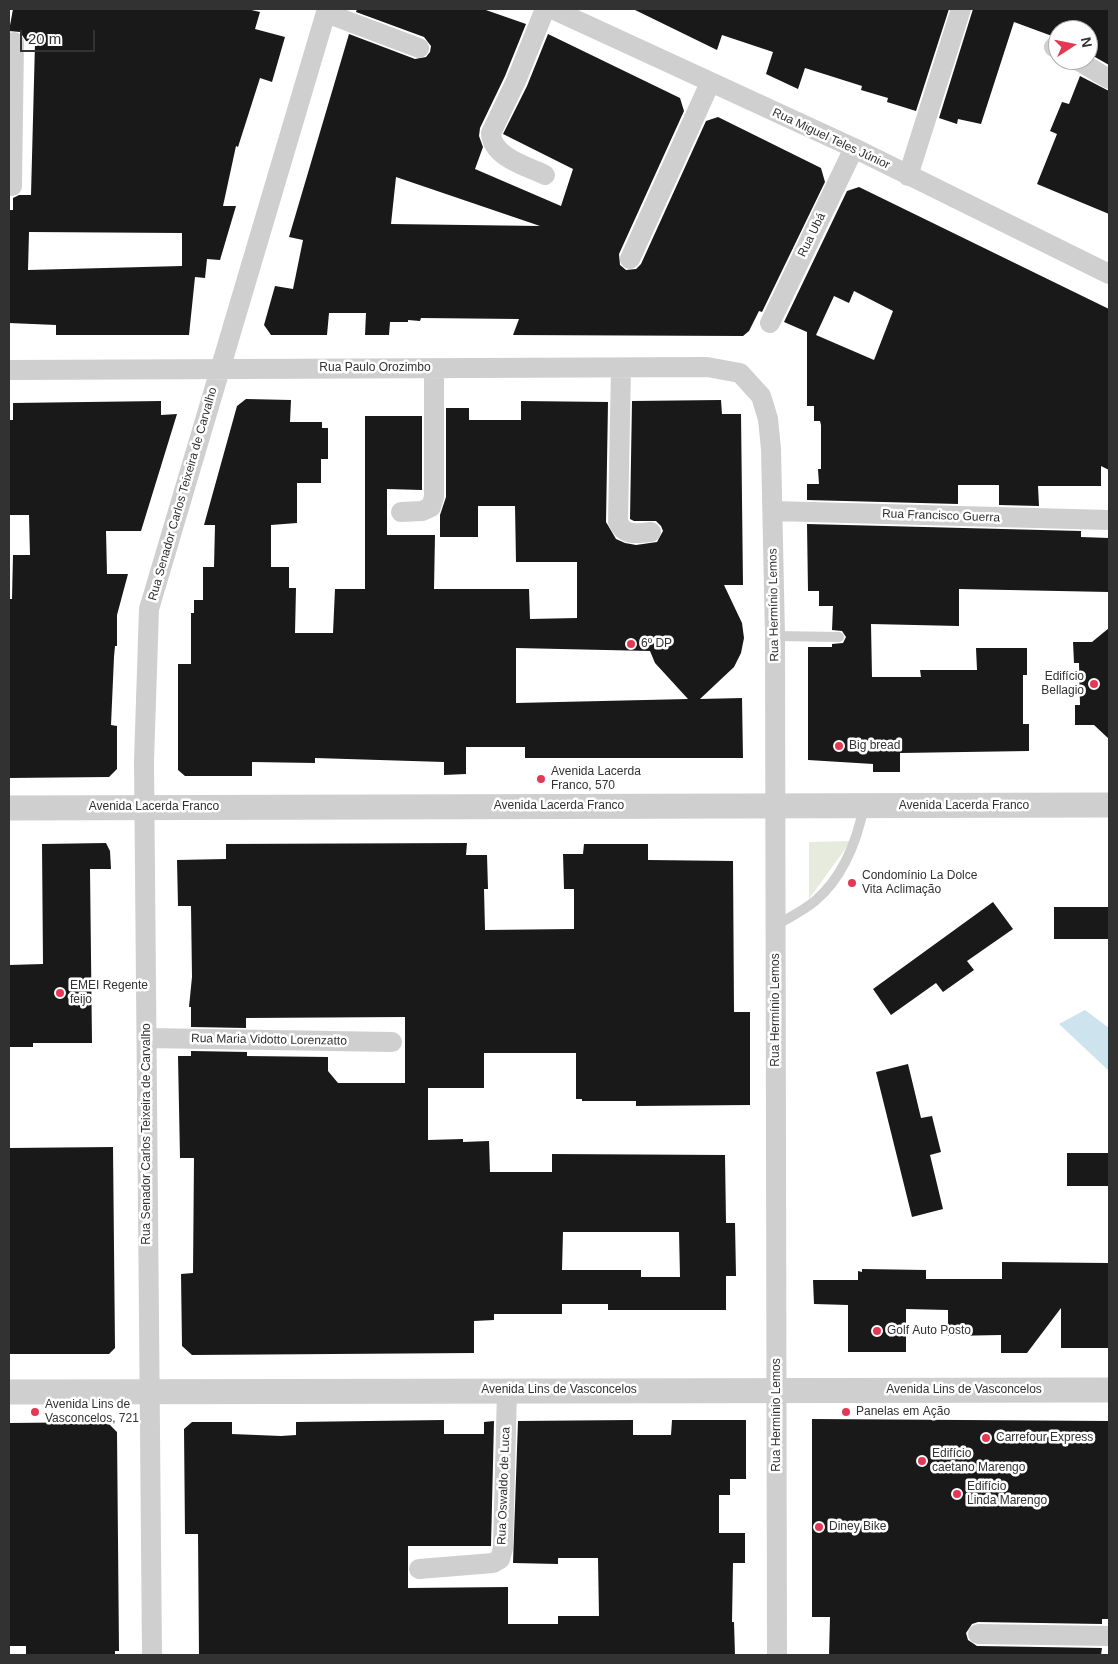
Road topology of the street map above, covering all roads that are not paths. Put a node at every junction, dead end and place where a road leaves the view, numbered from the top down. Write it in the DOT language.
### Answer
graph roads {
  1 [pos="545,9"];
  2 [pos="552,9"];
  3 [pos="961,9"];
  4 [pos="326,11"];
  5 [pos="14,42"];
  6 [pos="419,48"];
  7 [pos="1093,70"];
  8 [pos="1109,79"];
  9 [pos="710,83"];
  10 [pos="11,120"];
  11 [pos="854,148"];
  12 [pos="545,176"];
  13 [pos="908,176"];
  14 [pos="12,186"];
  15 [pos="630,258"];
  16 [pos="1109,274"];
  17 [pos="770,323"];
  18 [pos="219,368"];
  19 [pos="434,368"];
  20 [pos="621,368"];
  21 [pos="9,370"];
  22 [pos="740,373"];
  23 [pos="773,511"];
  24 [pos="401,512"];
  25 [pos="1109,520"];
  26 [pos="651,532"];
  27 [pos="775,636"];
  28 [pos="839,637"];
  29 [pos="1109,805"];
  30 [pos="864,806"];
  31 [pos="775,807"];
  32 [pos="9,808"];
  33 [pos="145,808"];
  34 [pos="775,926"];
  35 [pos="147,1038"];
  36 [pos="392,1042"];
  37 [pos="777,1389"];
  38 [pos="507,1390"];
  39 [pos="1109,1390"];
  40 [pos="149,1391"];
  41 [pos="9,1392"];
  42 [pos="419,1569"];
  43 [pos="978,1634"];
  44 [pos="1109,1636"];
  45 [pos="152,1655"];
  46 [pos="777,1655"];
  1 -- 12 [label="street"];
  2 -- 9 [label="street, Rua Miguel Teles Júnior"];
  3 -- 13 [label="street"];
  4 -- 6 [label="street"];
  4 -- 18 [label="street, Rua Senador Carlos Teixeira de Carvalho"];
  5 -- 10 [label="street"];
  7 -- 8 [label="street"];
  9 -- 11 [label="street, Rua Miguel Teles Júnior"];
  9 -- 15 [label="street"];
  10 -- 14 [label="street"];
  11 -- 13 [label="street, Rua Miguel Teles Júnior"];
  11 -- 17 [label="street, Rua Ubá"];
  13 -- 16 [label="street, Rua Miguel Teles Júnior"];
  18 -- 19 [label="street, Rua Paulo Orozimbo"];
  18 -- 21 [label="street, Rua Paulo Orozimbo"];
  18 -- 33 [label="street, Rua Senador Carlos Teixeira de Carvalho"];
  19 -- 20 [label="street, Rua Paulo Orozimbo"];
  19 -- 24 [label="street"];
  20 -- 22 [label="street, Rua Paulo Orozimbo"];
  20 -- 26 [label="street"];
  22 -- 23 [label="street, Rua Hermínio Lemos"];
  23 -- 25 [label="street, Rua Francisco Guerra"];
  23 -- 27 [label="street, Rua Hermínio Lemos"];
  27 -- 28 [label="lane"];
  27 -- 31 [label="street, Rua Hermínio Lemos"];
  29 -- 30 [label="street, Avenida Lacerda Franco"];
  30 -- 31 [label="street, Avenida Lacerda Franco"];
  30 -- 34 [label="lane"];
  31 -- 33 [label="street, Avenida Lacerda Franco"];
  31 -- 34 [label="street, Rua Hermínio Lemos"];
  32 -- 33 [label="street, Avenida Lacerda Franco"];
  33 -- 35 [label="street, Rua Senador Carlos Teixeira de Carvalho"];
  34 -- 37 [label="street, Rua Hermínio Lemos"];
  35 -- 36 [label="street, Rua Maria Vidotto Lorenzatto"];
  35 -- 40 [label="street, Rua Senador Carlos Teixeira de Carvalho"];
  37 -- 38 [label="street, Avenida Lins de Vasconcelos"];
  37 -- 39 [label="street, Avenida Lins de Vasconcelos"];
  37 -- 46 [label="street, Rua Hermínio Lemos"];
  38 -- 40 [label="street, Avenida Lins de Vasconcelos"];
  38 -- 42 [label="street, Rua Oswaldo de Luca"];
  40 -- 41 [label="street, Avenida Lins de Vasconcelos"];
  40 -- 45 [label="street, Rua Senador Carlos Teixeira de Carvalho"];
  43 -- 44 [label="street"];
}
